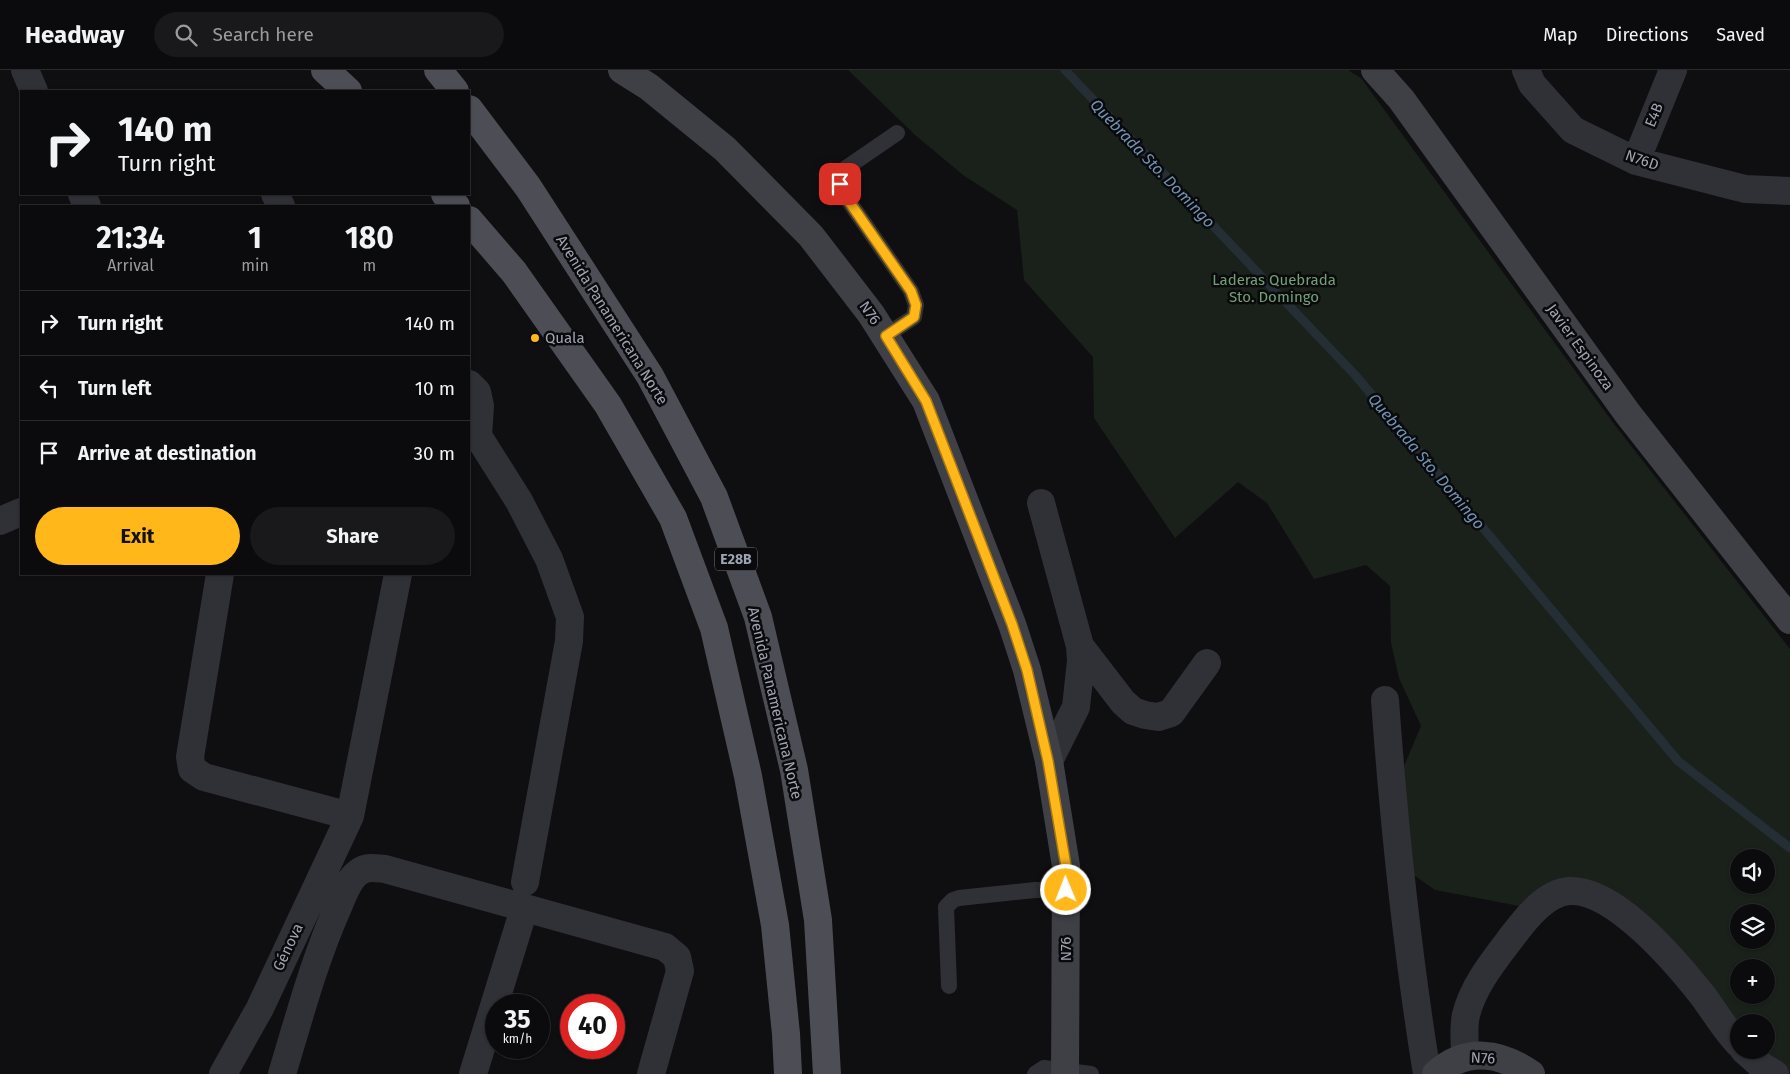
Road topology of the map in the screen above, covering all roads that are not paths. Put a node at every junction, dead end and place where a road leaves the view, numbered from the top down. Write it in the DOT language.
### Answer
graph roads {
  1 [pos="25,70"];
  2 [pos="438,70"];
  3 [pos="622,70"];
  4 [pos="1375,70"];
  5 [pos="1526,70"];
  6 [pos="1673,70"];
  7 [pos="34,90"];
  8 [pos="454,90"];
  9 [pos="470,110"];
  10 [pos="897,133"];
  11 [pos="1636,161"];
  12 [pos="1790,190"];
  13 [pos="446,195"];
  14 [pos="455,205"];
  15 [pos="470,221"];
  16 [pos="886,336"];
  17 [pos="470,385"];
  18 [pos="474,437"];
  19 [pos="1041,503"];
  20 [pos="20,512"];
  21 [pos="0,521"];
  22 [pos="220,575"];
  23 [pos="398,575"];
  24 [pos="1790,620"];
  25 [pos="1080,646"];
  26 [pos="1207,663"];
  27 [pos="1385,700"];
  28 [pos="1048,761"];
  29 [pos="350,817"];
  30 [pos="525,882"];
  31 [pos="1066,890"];
  32 [pos="524,909"];
  33 [pos="949,986"];
  34 [pos="1730,1032"];
  35 [pos="1465,1056"];
  36 [pos="1754,1059"];
  37 [pos="1074,1073"];
  38 [pos="223,1074"];
  39 [pos="282,1074"];
  40 [pos="473,1074"];
  41 [pos="651,1074"];
  42 [pos="788,1074"];
  43 [pos="827,1074"];
  44 [pos="1035,1074"];
  45 [pos="1427,1074"];
  46 [pos="1436,1074"];
  47 [pos="1531,1074"];
  48 [pos="1775,1074"];
  1 -- 7 [label="street"];
  2 -- 8 [label="main road"];
  3 -- 16 [label="street, N76"];
  4 -- 24 [label="street, Javier Espinoza"];
  5 -- 11 [label="street, N76D"];
  6 -- 11 [label="street, E4B"];
  9 -- 43 [label="main road, Avenida Panamericana Norte / E28B"];
  10 -- 16 [label="lane"];
  11 -- 12 [label="street, N76D"];
  13 -- 14 [label="main road"];
  15 -- 42 [label="main road, E28B"];
  16 -- 28 [label="street, N76"];
  17 -- 18 [label="street"];
  18 -- 30 [label="street"];
  19 -- 25 [label="street"];
  20 -- 21 [label="street"];
  22 -- 29 [label="street"];
  23 -- 29 [label="street, Génova"];
  25 -- 26 [label="street"];
  25 -- 28 [label="street"];
  27 -- 45 [label="street"];
  28 -- 31 [label="street, N76"];
  29 -- 38 [label="street, Génova"];
  31 -- 33 [label="lane"];
  31 -- 37 [label="street, N76"];
  32 -- 39 [label="street"];
  32 -- 40 [label="street"];
  32 -- 41 [label="street"];
  34 -- 35 [label="street"];
  35 -- 46 [label="street, N76"];
  35 -- 47 [label="street, N76"];
  36 -- 48 [label="street"];
  37 -- 44 [label="lane"];
}
